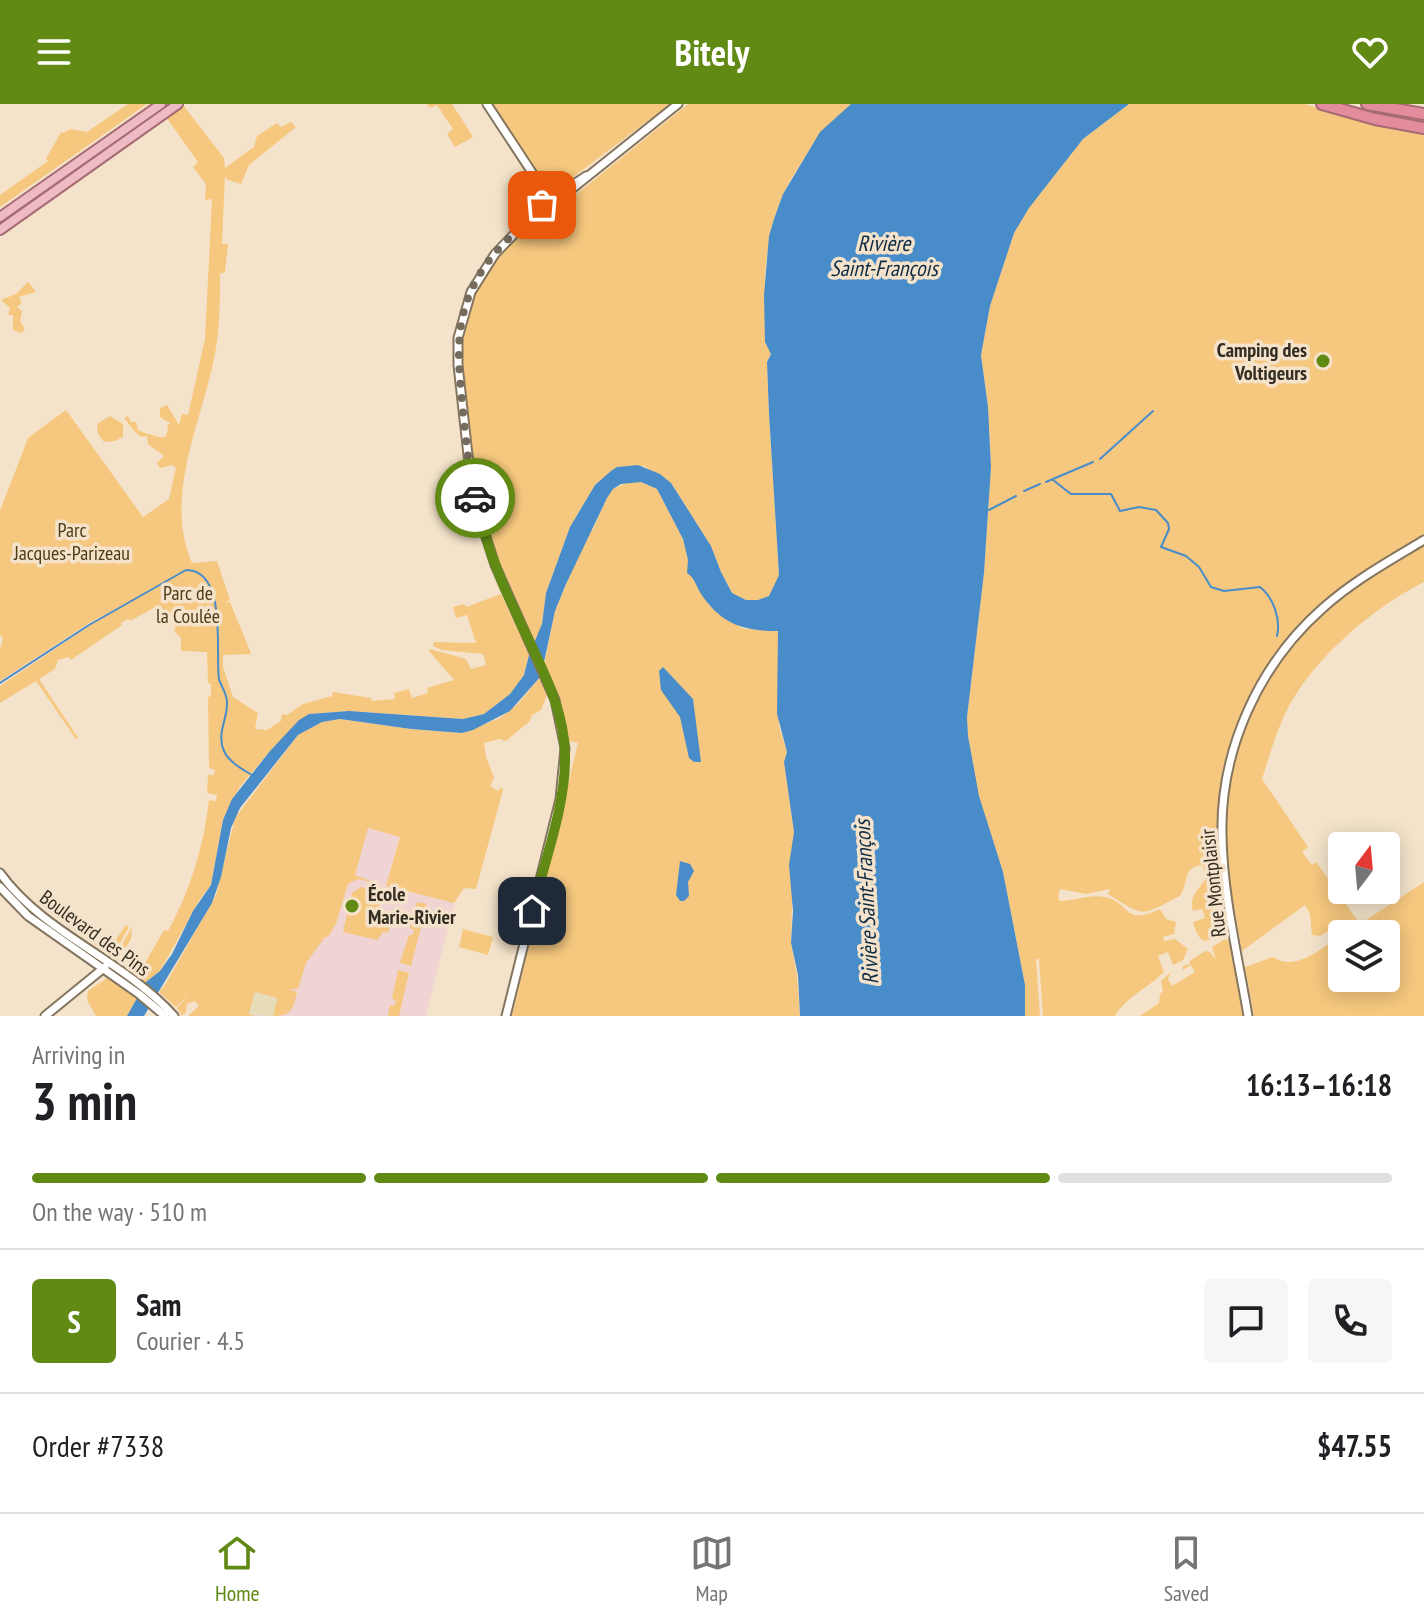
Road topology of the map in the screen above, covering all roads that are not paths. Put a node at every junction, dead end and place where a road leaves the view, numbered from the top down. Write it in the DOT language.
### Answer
graph roads {
  1 [pos="161,104"];
  2 [pos="178,104"];
  3 [pos="487,104"];
  4 [pos="678,104"];
  5 [pos="1322,104"];
  6 [pos="1367,104"];
  7 [pos="1424,114"];
  8 [pos="1424,128"];
  9 [pos="552,202"];
  10 [pos="0,217"];
  11 [pos="0,230"];
  12 [pos="1424,540"];
  13 [pos="0,873"];
  14 [pos="0,887"];
  15 [pos="106,965"];
  16 [pos="156,1003"];
  17 [pos="45,1016"];
  18 [pos="165,1016"];
  19 [pos="174,1016"];
  20 [pos="506,1016"];
  21 [pos="1248,1016"];
  1 -- 10 [label="main road"];
  2 -- 11 [label="main road"];
  3 -- 9 [label="street"];
  4 -- 9 [label="street"];
  5 -- 8 [label="highway"];
  6 -- 7 [label="highway"];
  9 -- 20 [label="street"];
  12 -- 21 [label="street, Rue Montplaisir"];
  13 -- 15 [label="street, Boulevard des Pins"];
  14 -- 15 [label="street, Boulevard des Pins"];
  15 -- 16 [label="street, Boulevard des Pins"];
  15 -- 17 [label="street"];
  16 -- 18 [label="street, Boulevard des Pins"];
  16 -- 19 [label="street, Boulevard des Pins"];
}
